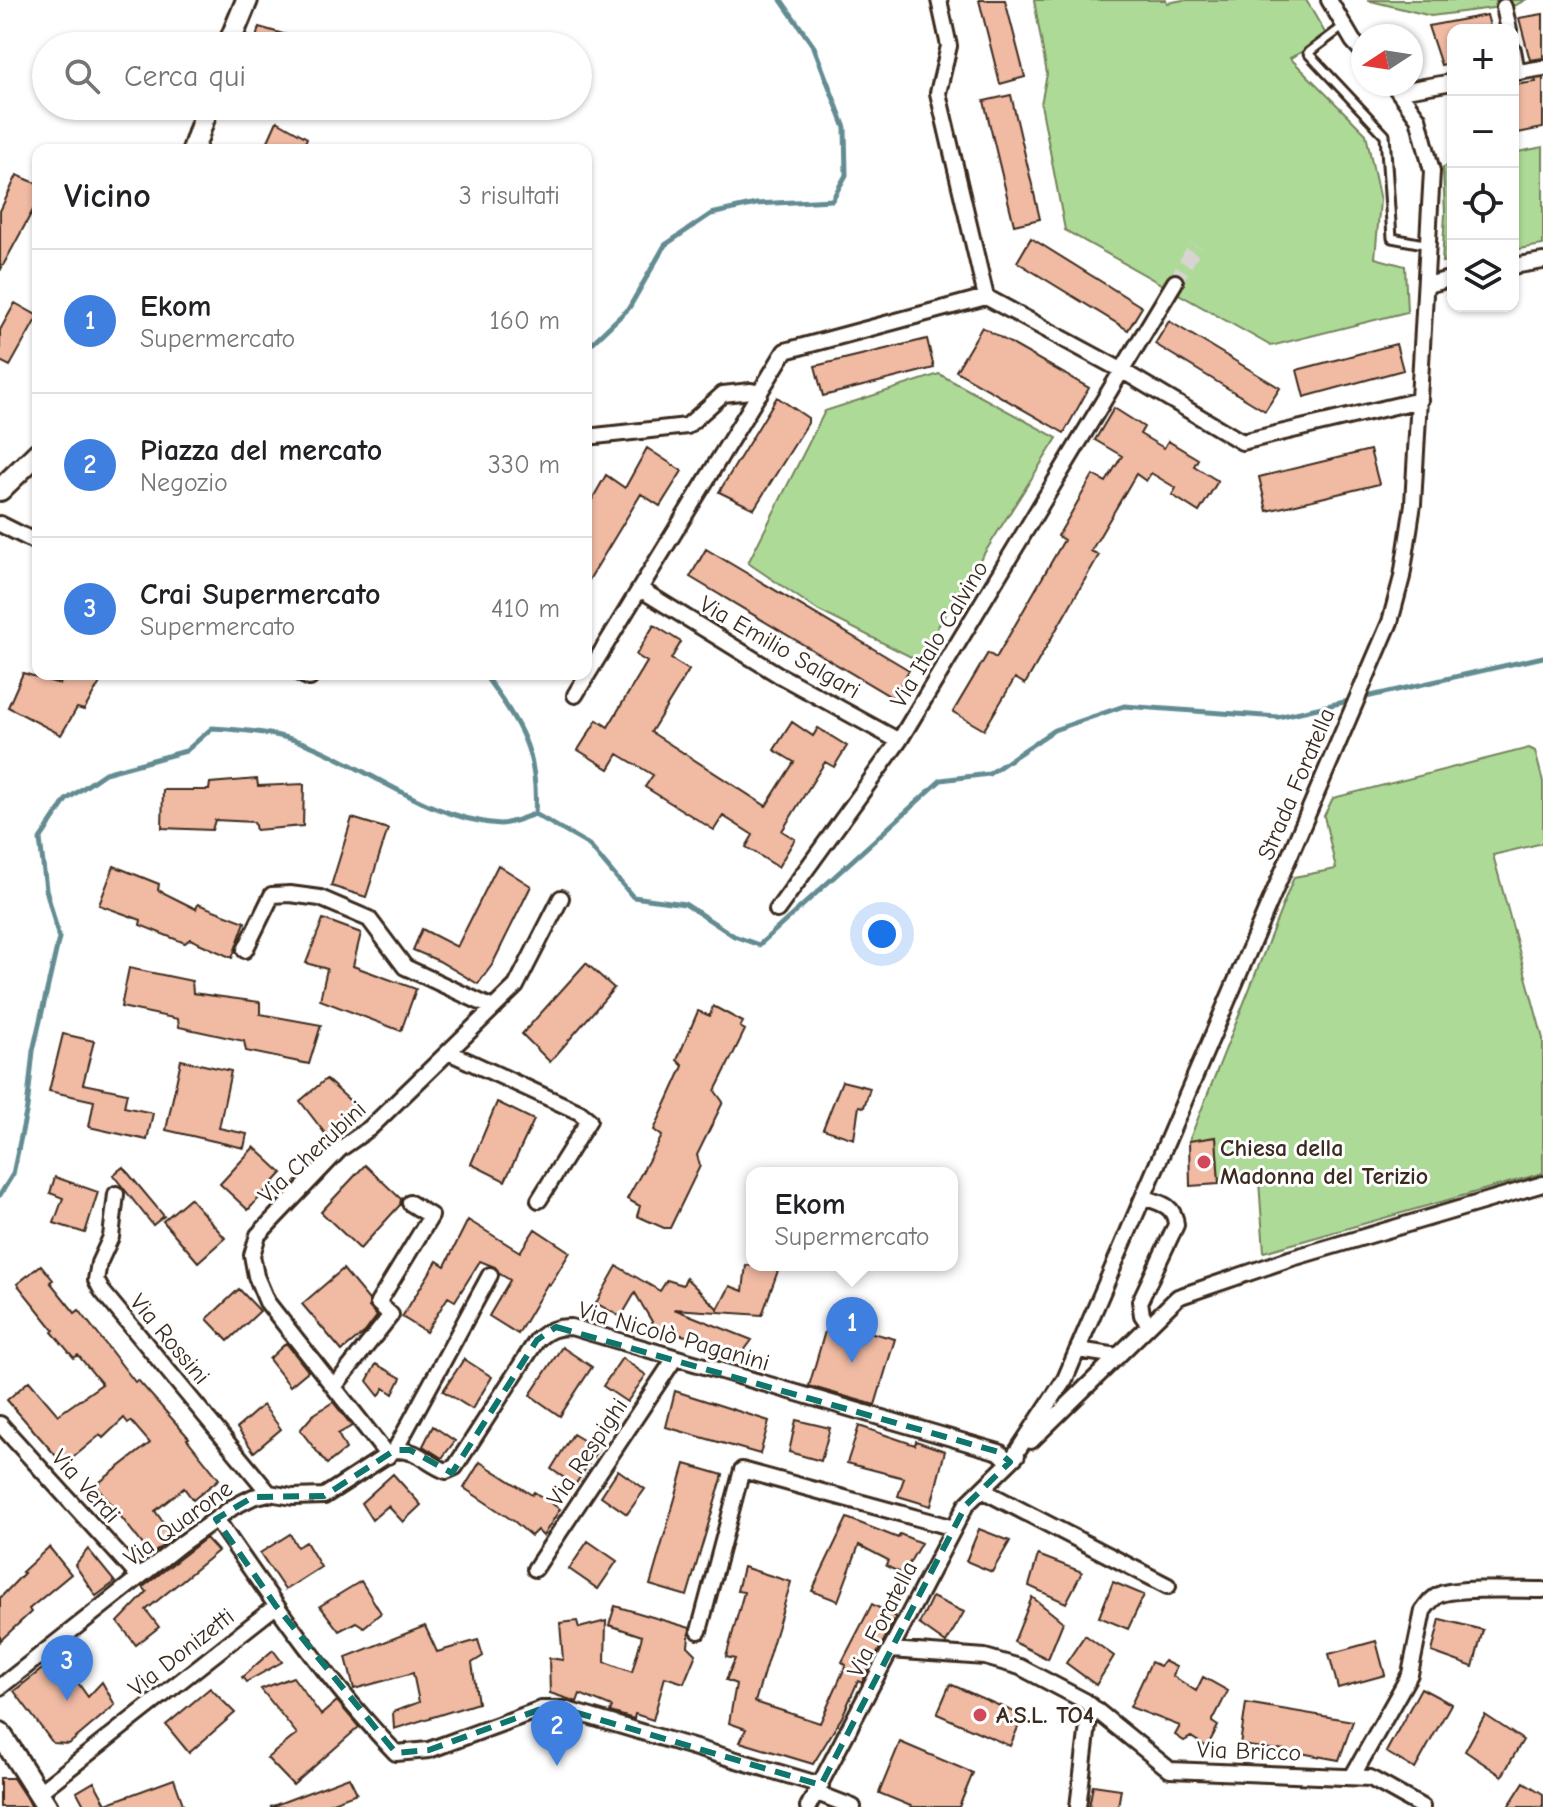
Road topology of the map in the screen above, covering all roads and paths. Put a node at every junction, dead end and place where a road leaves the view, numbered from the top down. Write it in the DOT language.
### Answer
graph roads {
  1 [pos="247,0"];
  2 [pos="939,0"];
  3 [pos="1329,0"];
  4 [pos="1504,7"];
  5 [pos="1508,24"];
  6 [pos="1344,26"];
  7 [pos="234,32"];
  8 [pos="1351,36"];
  9 [pos="1543,68"];
  10 [pos="1519,71"];
  11 [pos="1447,83"];
  12 [pos="1423,85"];
  13 [pos="1403,96"];
  14 [pos="203,120"];
  15 [pos="195,144"];
  16 [pos="1429,245"];
  17 [pos="1543,261"];
  18 [pos="1519,265"];
  19 [pos="1447,280"];
  20 [pos="1175,282"];
  21 [pos="1427,285"];
  22 [pos="986,297"];
  23 [pos="1121,370"];
  24 [pos="760,393"];
  25 [pos="1420,400"];
  26 [pos="592,436"];
  27 [pos="32,459"];
  28 [pos="0,490"];
  29 [pos="0,524"];
  30 [pos="32,540"];
  31 [pos="640,589"];
  32 [pos="592,667"];
  33 [pos="584,680"];
  34 [pos="575,695"];
  35 [pos="899,741"];
  36 [pos="561,898"];
  37 [pos="777,910"];
  38 [pos="245,950"];
  39 [pos="493,1008"];
  40 [pos="448,1052"];
  41 [pos="1543,1184"];
  42 [pos="116,1194"];
  43 [pos="1143,1197"];
  44 [pos="539,1200"];
  45 [pos="410,1203"];
  46 [pos="490,1275"];
  47 [pos="1149,1325"];
  48 [pos="1078,1350"];
  49 [pos="1118,1356"];
  50 [pos="675,1358"];
  51 [pos="1065,1379"];
  52 [pos="1094,1379"];
  53 [pos="334,1387"];
  54 [pos="0,1424"];
  55 [pos="391,1453"];
  56 [pos="1010,1462"];
  57 [pos="982,1490"];
  58 [pos="269,1493"];
  59 [pos="216,1519"];
  60 [pos="954,1528"];
  61 [pos="535,1569"];
  62 [pos="139,1577"];
  63 [pos="1168,1586"];
  64 [pos="1543,1590"];
  65 [pos="276,1606"];
  66 [pos="699,1631"];
  67 [pos="891,1650"];
  68 [pos="0,1687"];
  69 [pos="1093,1708"];
  70 [pos="0,1733"];
  71 [pos="1352,1777"];
  72 [pos="819,1789"];
  73 [pos="43,1800"];
  74 [pos="808,1807"];
  75 [pos="853,1807"];
  76 [pos="1078,1807"];
  77 [pos="1422,1807"];
  1 -- 7 [label="street"];
  2 -- 22 [label="street"];
  3 -- 6 [label="street"];
  4 -- 5 [label="street"];
  6 -- 8 [label="street"];
  6 -- 16 [label="lane"];
  9 -- 10 [label="street"];
  11 -- 12 [label="street"];
  13 -- 16 [label="street, Strada Foratella"];
  14 -- 15 [label="street"];
  16 -- 21 [label="street, Strada Foratella"];
  17 -- 18 [label="street"];
  19 -- 21 [label="street"];
  20 -- 23 [label="street, Via Italo Calvino"];
  21 -- 25 [label="street, Strada Foratella"];
  22 -- 23 [label="street"];
  22 -- 24 [label="street"];
  23 -- 25 [label="street"];
  23 -- 35 [label="street, Via Italo Calvino"];
  24 -- 26 [label="street"];
  24 -- 31 [label="street"];
  25 -- 43 [label="street, Strada Foratella"];
  27 -- 28 [label="street"];
  29 -- 30 [label="street"];
  31 -- 32 [label="street"];
  31 -- 35 [label="street, Via Emilio Salgari"];
  33 -- 34 [label="street"];
  35 -- 37 [label="street, Via Italo Calvino"];
  36 -- 39 [label="street, Via Cherubini"];
  38 -- 39 [label="street"];
  39 -- 40 [label="street, Via Cherubini"];
  40 -- 44 [label="street"];
  40 -- 53 [label="street, Via Cherubini"];
  41 -- 47 [label="street"];
  42 -- 58 [label="street, Via Rossini"];
  43 -- 47 [label="street"];
  43 -- 48 [label="street, Strada Foratella"];
  45 -- 53 [label="street"];
  46 -- 55 [label="street, Via Quarone"];
  47 -- 49 [label="street"];
  48 -- 49 [label="street"];
  48 -- 51 [label="street, Strada Foratella"];
  49 -- 52 [label="street"];
  50 -- 55 [label="street, Via Nicolò Paganini"];
  50 -- 56 [label="street, Via Nicolò Paganini"];
  50 -- 61 [label="street, Via Respighi"];
  51 -- 52 [label="street"];
  51 -- 56 [label="street, Strada Foratella"];
  52 -- 56 [label="street"];
  53 -- 55 [label="street, Via Cherubini"];
  54 -- 62 [label="street, Via Verdi"];
  55 -- 58 [label="street, Via Quarone"];
  56 -- 57 [label="street, Via Foratella"];
  57 -- 60 [label="street, Via Foratella"];
  57 -- 63 [label="street"];
  58 -- 59 [label="street, Via Quarone"];
  59 -- 62 [label="street, Via Quarone"];
  59 -- 65 [label="street"];
  60 -- 66 [label="street"];
  60 -- 67 [label="street, Via Foratella"];
  62 -- 68 [label="street, Via Quarone"];
  64 -- 71 [label="street"];
  65 -- 72 [label="street"];
  65 -- 73 [label="street, Via Donizetti"];
  67 -- 69 [label="street, Via Bricco"];
  67 -- 72 [label="street, Via Foratella"];
  69 -- 71 [label="street, Via Bricco"];
  69 -- 76 [label="street"];
  70 -- 73 [label="street"];
  71 -- 77 [label="street, Via Bricco"];
  72 -- 74 [label="street, Via Foratella"];
  72 -- 75 [label="street"];
}
